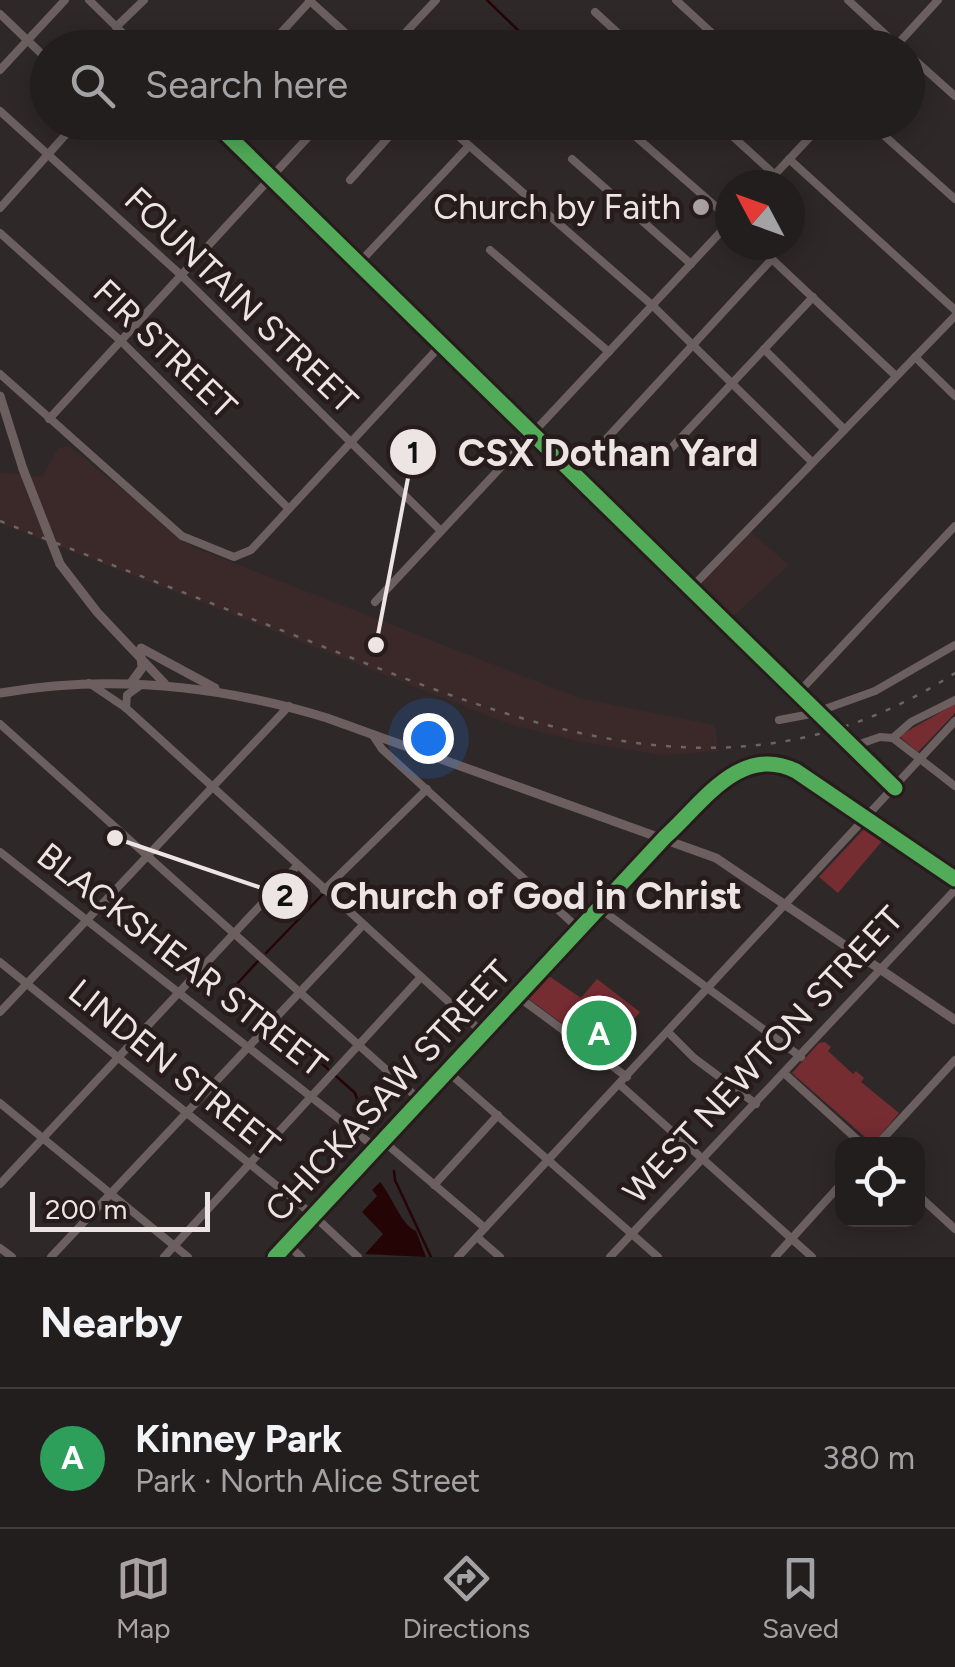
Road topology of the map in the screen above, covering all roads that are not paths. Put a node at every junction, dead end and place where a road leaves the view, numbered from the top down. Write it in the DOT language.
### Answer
graph roads {
  1 [pos="65,0"];
  2 [pos="89,0"];
  3 [pos="144,0"];
  4 [pos="310,0"];
  5 [pos="436,0"];
  6 [pos="848,0"];
  7 [pos="938,0"];
  8 [pos="678,1"];
  9 [pos="595,12"];
  10 [pos="0,14"];
  11 [pos="116,27"];
  12 [pos="37,30"];
  13 [pos="119,30"];
  14 [pos="283,30"];
  15 [pos="342,30"];
  16 [pos="408,30"];
  17 [pos="614,30"];
  18 [pos="709,30"];
  19 [pos="880,30"];
  20 [pos="911,30"];
  21 [pos="30,38"];
  22 [pos="27,41"];
  23 [pos="30,44"];
  24 [pos="925,69"];
  25 [pos="0,70"];
  26 [pos="955,96"];
  27 [pos="0,111"];
  28 [pos="30,138"];
  29 [pos="32,140"];
  30 [pos="61,140"];
  31 [pos="232,140"];
  32 [pos="306,140"];
  33 [pos="386,140"];
  34 [pos="461,140"];
  35 [pos="639,140"];
  36 [pos="736,140"];
  37 [pos="805,140"];
  38 [pos="889,140"];
  39 [pos="468,147"];
  40 [pos="48,155"];
  41 [pos="572,159"];
  42 [pos="789,160"];
  43 [pos="769,170"];
  44 [pos="779,170"];
  45 [pos="271,178"];
  46 [pos="350,180"];
  47 [pos="955,200"];
  48 [pos="0,208"];
  49 [pos="715,208"];
  50 [pos="0,233"];
  51 [pos="715,238"];
  52 [pos="490,250"];
  53 [pos="770,260"];
  54 [pos="774,260"];
  55 [pos="358,263"];
  56 [pos="691,264"];
  57 [pos="182,276"];
  58 [pos="812,297"];
  59 [pos="652,305"];
  60 [pos="955,313"];
  61 [pos="122,342"];
  62 [pos="442,344"];
  63 [pos="692,344"];
  64 [pos="764,349"];
  65 [pos="609,352"];
  66 [pos="915,357"];
  67 [pos="0,374"];
  68 [pos="896,376"];
  69 [pos="732,383"];
  70 [pos="0,396"];
  71 [pos="955,396"];
  72 [pos="49,419"];
  73 [pos="844,429"];
  74 [pos="533,432"];
  75 [pos="350,443"];
  76 [pos="660,460"];
  77 [pos="812,462"];
  78 [pos="575,473"];
  79 [pos="289,509"];
  80 [pos="955,526"];
  81 [pos="441,531"];
  82 [pos="692,586"];
  83 [pos="375,602"];
  84 [pos="122,636"];
  85 [pos="955,645"];
  86 [pos="140,654"];
  87 [pos="152,656"];
  88 [pos="89,683"];
  89 [pos="132,683"];
  90 [pos="156,683"];
  91 [pos="800,691"];
  92 [pos="0,693"];
  93 [pos="225,693"];
  94 [pos="955,700"];
  95 [pos="289,706"];
  96 [pos="126,708"];
  97 [pos="819,710"];
  98 [pos="779,720"];
  99 [pos="955,721"];
  100 [pos="0,724"];
  101 [pos="372,734"];
  102 [pos="893,738"];
  103 [pos="851,747"];
  104 [pos="919,761"];
  105 [pos="955,786"];
  106 [pos="895,788"];
  107 [pos="213,790"];
  108 [pos="427,790"];
  109 [pos="867,818"];
  110 [pos="665,837"];
  111 [pos="0,852"];
  112 [pos="150,855"];
  113 [pos="296,866"];
  114 [pos="955,880"];
  115 [pos="324,890"];
  116 [pos="955,890"];
  117 [pos="787,903"];
  118 [pos="599,908"];
  119 [pos="88,920"];
  120 [pos="363,925"];
  121 [pos="579,929"];
  122 [pos="234,931"];
  123 [pos="0,962"];
  124 [pos="882,969"];
  125 [pos="421,977"];
  126 [pos="27,984"];
  127 [pos="708,988"];
  128 [pos="300,992"];
  129 [pos="180,993"];
  130 [pos="517,996"];
  131 [pos="0,1012"];
  132 [pos="955,1020"];
  133 [pos="668,1032"];
  134 [pos="483,1033"];
  135 [pos="359,1045"];
  136 [pos="249,1047"];
  137 [pos="801,1057"];
  138 [pos="119,1058"];
  139 [pos="955,1060"];
  140 [pos="447,1071"];
  141 [pos="785,1074"];
  142 [pos="623,1080"];
  143 [pos="312,1097"];
  144 [pos="420,1100"];
  145 [pos="0,1103"];
  146 [pos="756,1104"];
  147 [pos="9,1110"];
  148 [pos="187,1114"];
  149 [pos="498,1115"];
  150 [pos="0,1121"];
  151 [pos="854,1137"];
  152 [pos="884,1137"];
  153 [pos="44,1139"];
  154 [pos="380,1144"];
  155 [pos="550,1159"];
  156 [pos="703,1160"];
  157 [pos="251,1165"];
  158 [pos="0,1184"];
  159 [pos="434,1186"];
  160 [pos="835,1192"];
  161 [pos="112,1194"];
  162 [pos="925,1201"];
  163 [pos="313,1215"];
  164 [pos="484,1228"];
  165 [pos="955,1229"];
  166 [pos="632,1234"];
  167 [pos="477,1237"];
  168 [pos="791,1239"];
  169 [pos="287,1244"];
  170 [pos="175,1245"];
  171 [pos="0,1248"];
  172 [pos="12,1257"];
  173 [pos="51,1257"];
  174 [pos="164,1257"];
  175 [pos="188,1257"];
  176 [pos="274,1257"];
  177 [pos="301,1257"];
  178 [pos="358,1257"];
  179 [pos="458,1257"];
  180 [pos="500,1257"];
  181 [pos="610,1257"];
  182 [pos="658,1257"];
  183 [pos="775,1257"];
  184 [pos="812,1257"];
  1 -- 12 [label="street"];
  2 -- 11 [label="street"];
  3 -- 11 [label="street"];
  4 -- 14 [label="street"];
  4 -- 15 [label="street"];
  5 -- 16 [label="street"];
  6 -- 19 [label="street"];
  7 -- 20 [label="street"];
  8 -- 18 [label="street"];
  9 -- 17 [label="street"];
  10 -- 22 [label="street"];
  11 -- 13 [label="street"];
  21 -- 22 [label="street"];
  22 -- 23 [label="street"];
  22 -- 25 [label="street"];
  24 -- 26 [label="street"];
  27 -- 28 [label="street, FOUNTAIN STREET"];
  29 -- 40 [label="street, FOUNTAIN STREET"];
  30 -- 40 [label="street"];
  31 -- 45 [label="street"];
  32 -- 45 [label="street"];
  33 -- 46 [label="street"];
  34 -- 39 [label="street"];
  35 -- 49 [label="street"];
  36 -- 43 [label="street"];
  37 -- 42 [label="street"];
  38 -- 47 [label="street"];
  39 -- 55 [label="street"];
  39 -- 59 [label="street"];
  40 -- 48 [label="street"];
  40 -- 57 [label="street, FOUNTAIN STREET"];
  41 -- 56 [label="street"];
  42 -- 44 [label="street"];
  42 -- 60 [label="street"];
  45 -- 55 [label="street"];
  45 -- 57 [label="street"];
  50 -- 61 [label="street, FIR STREET"];
  51 -- 56 [label="street"];
  52 -- 65 [label="street"];
  53 -- 63 [label="street"];
  54 -- 58 [label="street"];
  55 -- 62 [label="street"];
  56 -- 59 [label="street"];
  57 -- 61 [label="street"];
  57 -- 75 [label="street, FOUNTAIN STREET"];
  58 -- 64 [label="street"];
  58 -- 68 [label="street"];
  59 -- 63 [label="street"];
  59 -- 65 [label="street"];
  60 -- 66 [label="street"];
  61 -- 72 [label="street"];
  61 -- 79 [label="street, FIR STREET"];
  62 -- 74 [label="street"];
  62 -- 75 [label="street"];
  63 -- 69 [label="street"];
  63 -- 78 [label="street"];
  64 -- 69 [label="street"];
  64 -- 73 [label="street"];
  65 -- 74 [label="street"];
  66 -- 68 [label="street"];
  66 -- 71 [label="street"];
  67 -- 72 [label="street"];
  68 -- 73 [label="street"];
  69 -- 76 [label="street"];
  69 -- 77 [label="street"];
  70 -- 84 [label="main road, bridge"];
  72 -- 79 [label="street"];
  73 -- 77 [label="street"];
  74 -- 78 [label="street"];
  74 -- 81 [label="street"];
  75 -- 79 [label="street"];
  75 -- 81 [label="street, FOUNTAIN STREET"];
  77 -- 82 [label="street"];
  78 -- 82 [label="street"];
  80 -- 91 [label="street"];
  81 -- 83 [label="street"];
  82 -- 91 [label="street"];
  84 -- 86 [label="main road"];
  84 -- 87 [label="main road"];
  85 -- 97 [label="street"];
  86 -- 89 [label="main road"];
  86 -- 90 [label="main road"];
  87 -- 90 [label="main road"];
  87 -- 93 [label="main road"];
  88 -- 89 [label="main road"];
  88 -- 92 [label="main road"];
  88 -- 96 [label="street"];
  89 -- 90 [label="main road"];
  90 -- 93 [label="main road"];
  90 -- 96 [label="street"];
  91 -- 97 [label="street"];
  93 -- 95 [label="main road"];
  94 -- 102 [label="street"];
  95 -- 101 [label="main road"];
  95 -- 107 [label="street"];
  96 -- 107 [label="street"];
  97 -- 98 [label="street"];
  97 -- 103 [label="street"];
  99 -- 104 [label="street"];
  100 -- 112 [label="street"];
  101 -- 108 [label="street"];
  101 -- 110 [label="main road"];
  102 -- 103 [label="street"];
  102 -- 104 [label="street"];
  103 -- 106 [label="street"];
  104 -- 105 [label="street"];
  104 -- 106 [label="street"];
  106 -- 109 [label="street"];
  107 -- 112 [label="street"];
  107 -- 113 [label="street"];
  108 -- 115 [label="street"];
  108 -- 121 [label="street"];
  109 -- 110 [label="street, CHICKASAW STREET"];
  109 -- 114 [label="street"];
  109 -- 117 [label="street"];
  110 -- 117 [label="main road"];
  110 -- 118 [label="street, CHICKASAW STREET"];
  111 -- 119 [label="street, BLACKSHEAR STREET"];
  112 -- 119 [label="street"];
  112 -- 122 [label="street"];
  113 -- 115 [label="street"];
  113 -- 122 [label="street"];
  115 -- 120 [label="street"];
  116 -- 124 [label="street, WEST NEWTON STREET"];
  117 -- 124 [label="main road"];
  117 -- 127 [label="street"];
  118 -- 121 [label="street, CHICKASAW STREET"];
  118 -- 127 [label="street"];
  119 -- 126 [label="street"];
  119 -- 129 [label="street, BLACKSHEAR STREET"];
  120 -- 125 [label="street"];
  120 -- 128 [label="street"];
  121 -- 130 [label="street, CHICKASAW STREET"];
  122 -- 128 [label="street"];
  122 -- 129 [label="street"];
  123 -- 126 [label="street, LINDEN STREET"];
  124 -- 132 [label="main road"];
  124 -- 137 [label="street, WEST NEWTON STREET"];
  125 -- 134 [label="street"];
  125 -- 135 [label="street"];
  126 -- 131 [label="street"];
  126 -- 138 [label="street, LINDEN STREET"];
  127 -- 133 [label="street"];
  127 -- 137 [label="street"];
  128 -- 135 [label="street"];
  128 -- 136 [label="street"];
  129 -- 136 [label="street, BLACKSHEAR STREET"];
  129 -- 138 [label="street"];
  130 -- 134 [label="street, CHICKASAW STREET"];
  130 -- 142 [label="street"];
  133 -- 142 [label="street"];
  133 -- 146 [label="street"];
  134 -- 140 [label="street, CHICKASAW STREET"];
  135 -- 143 [label="street"];
  135 -- 144 [label="street"];
  136 -- 143 [label="street, BLACKSHEAR STREET"];
  136 -- 148 [label="street"];
  137 -- 141 [label="street, WEST NEWTON STREET"];
  138 -- 148 [label="street, LINDEN STREET"];
  138 -- 153 [label="street"];
  139 -- 152 [label="street"];
  140 -- 144 [label="street, CHICKASAW STREET"];
  140 -- 149 [label="street"];
  141 -- 146 [label="street, WEST NEWTON STREET"];
  141 -- 151 [label="street"];
  142 -- 155 [label="street"];
  142 -- 156 [label="street"];
  143 -- 154 [label="street, BLACKSHEAR STREET"];
  143 -- 157 [label="street"];
  144 -- 154 [label="street, CHICKASAW STREET"];
  145 -- 147 [label="street"];
  146 -- 156 [label="street, WEST NEWTON STREET"];
  147 -- 150 [label="street"];
  147 -- 153 [label="street"];
  148 -- 157 [label="street, LINDEN STREET"];
  148 -- 161 [label="street"];
  149 -- 155 [label="street"];
  149 -- 159 [label="street"];
  153 -- 158 [label="street"];
  153 -- 161 [label="street"];
  154 -- 159 [label="street, BLACKSHEAR STREET"];
  154 -- 163 [label="street, CHICKASAW STREET"];
  155 -- 164 [label="street"];
  155 -- 166 [label="street"];
  156 -- 166 [label="street, WEST NEWTON STREET"];
  156 -- 168 [label="street"];
  157 -- 163 [label="street, LINDEN STREET"];
  157 -- 170 [label="street"];
  159 -- 164 [label="street, BLACKSHEAR STREET"];
  160 -- 168 [label="street"];
  161 -- 170 [label="street"];
  161 -- 173 [label="street"];
  162 -- 165 [label="street"];
  163 -- 169 [label="street, CHICKASAW STREET"];
  163 -- 178 [label="street, LINDEN STREET"];
  164 -- 167 [label="street"];
  166 -- 181 [label="street, WEST NEWTON STREET"];
  166 -- 182 [label="street"];
  167 -- 179 [label="street"];
  167 -- 180 [label="street"];
  168 -- 183 [label="street"];
  168 -- 184 [label="street"];
  169 -- 176 [label="street, CHICKASAW STREET"];
  169 -- 177 [label="street"];
  170 -- 174 [label="street"];
  170 -- 175 [label="street"];
  171 -- 172 [label="street"];
}
